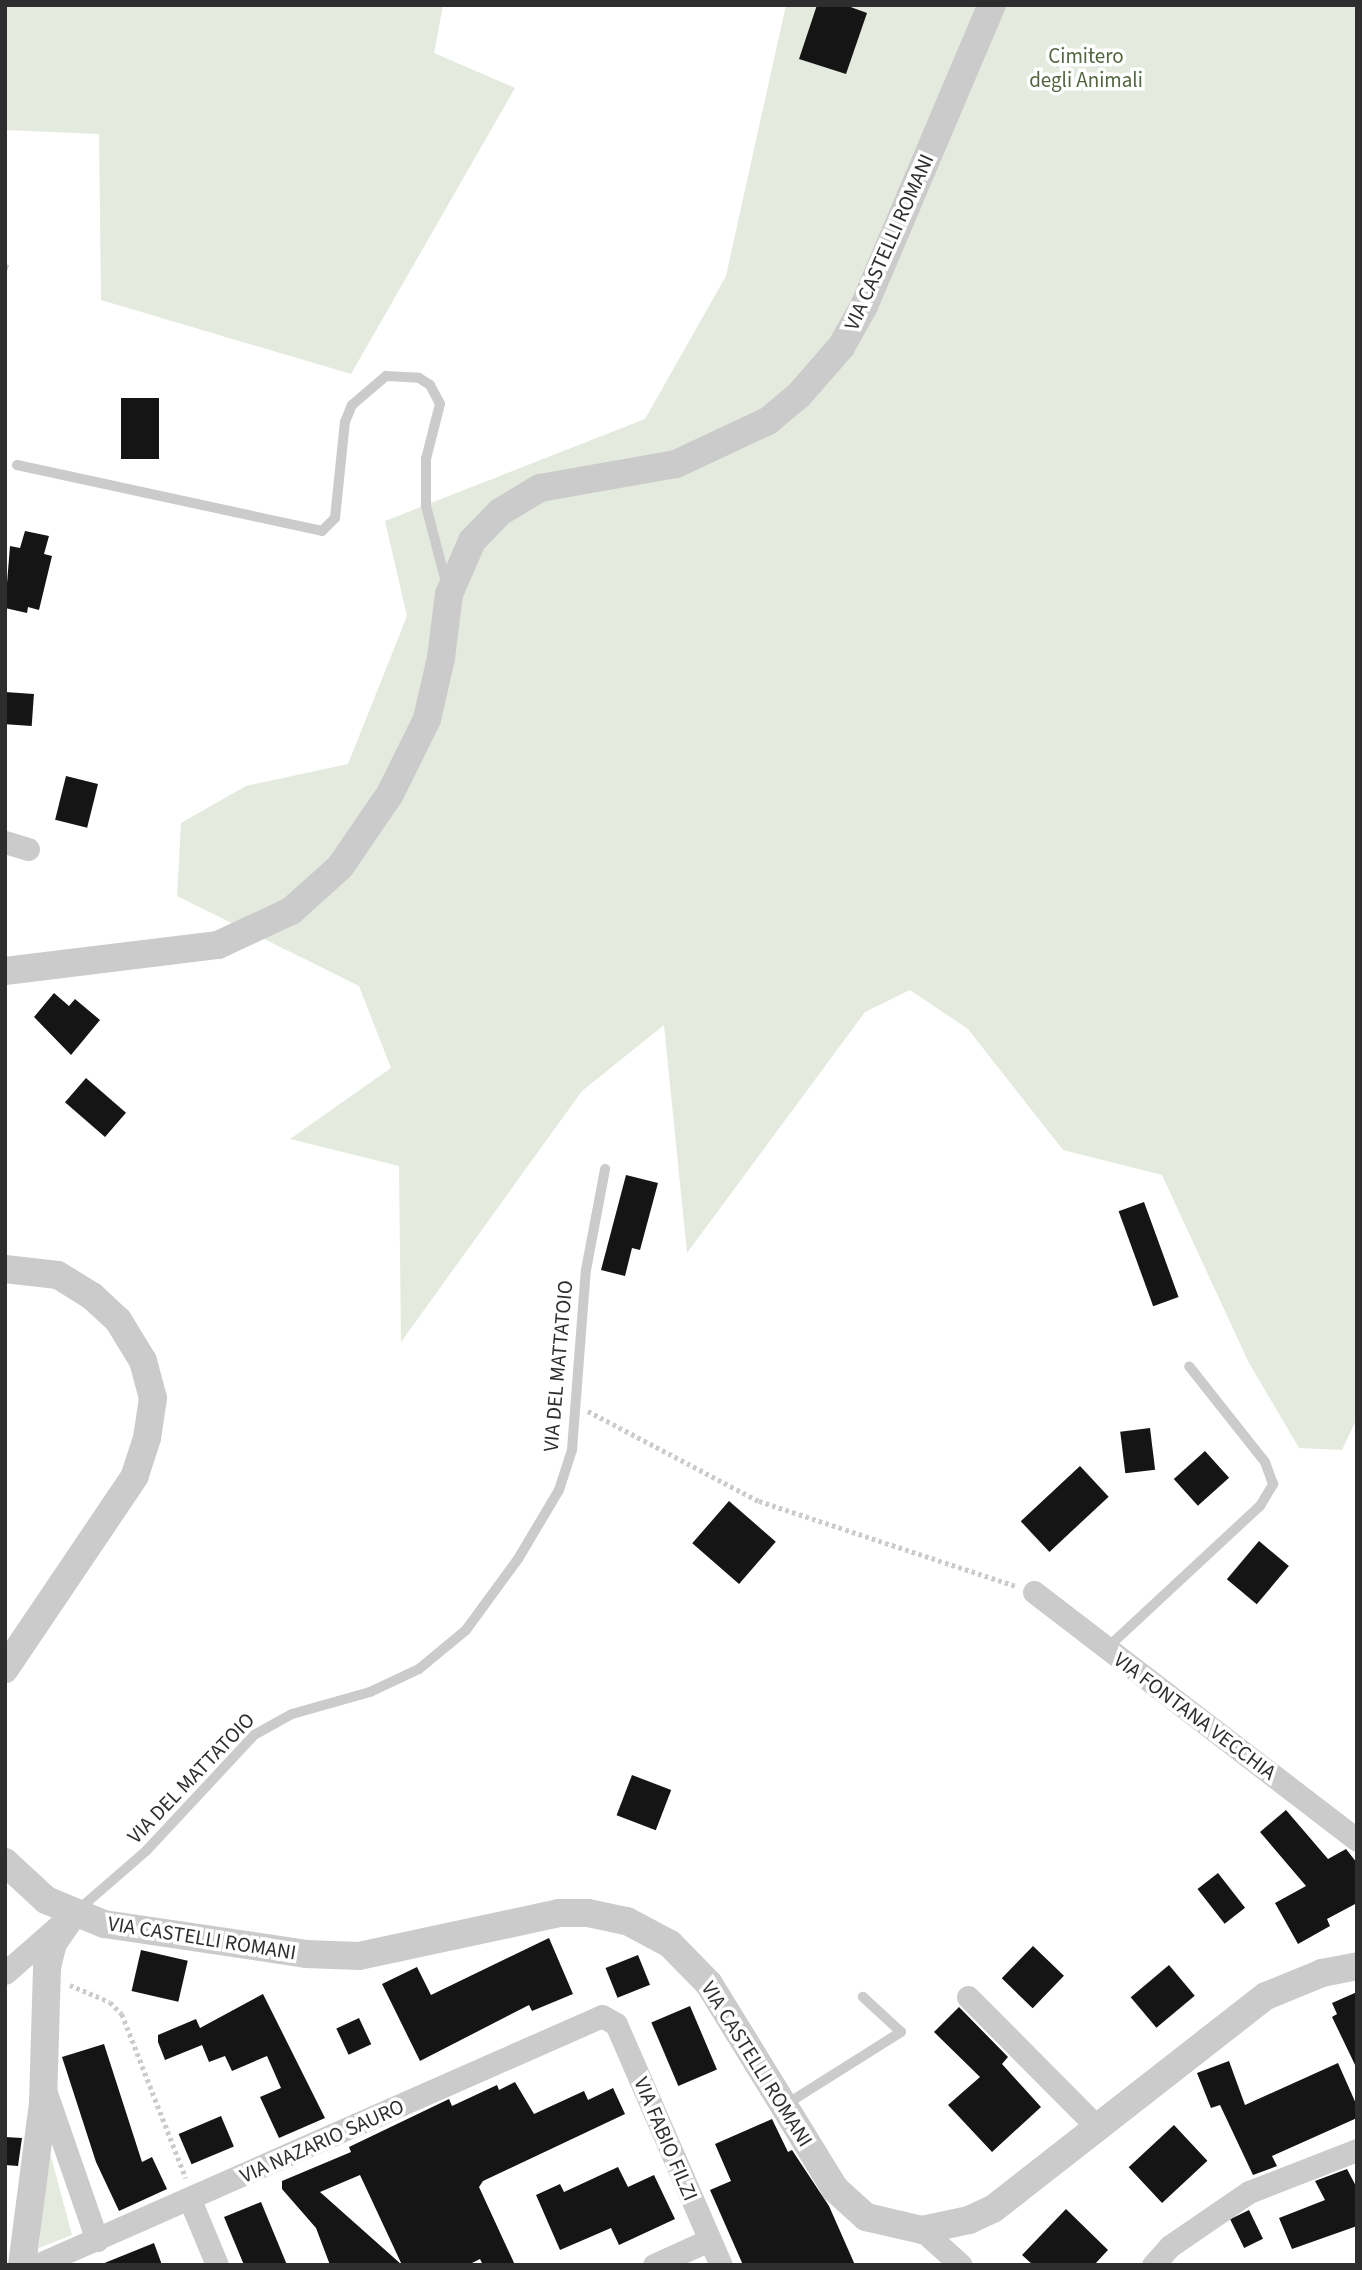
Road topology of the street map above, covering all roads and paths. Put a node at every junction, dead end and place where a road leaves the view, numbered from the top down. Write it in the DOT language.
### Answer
graph roads {
  1 [pos="992,5"];
  2 [pos="17,465"];
  3 [pos="449,594"];
  4 [pos="5,842"];
  5 [pos="29,849"];
  6 [pos="5,971"];
  7 [pos="605,1169"];
  8 [pos="5,1269"];
  9 [pos="1189,1366"];
  10 [pos="578,1405"];
  11 [pos="1034,1592"];
  12 [pos="1107,1648"];
  13 [pos="5,1669"];
  14 [pos="1357,1840"];
  15 [pos="5,1861"];
  16 [pos="73,1914"];
  17 [pos="1357,1966"];
  18 [pos="5,1973"];
  19 [pos="46,1976"];
  20 [pos="863,1997"];
  21 [pos="968,1997"];
  22 [pos="607,2017"];
  23 [pos="44,2087"];
  24 [pos="785,2105"];
  25 [pos="1098,2128"];
  26 [pos="1357,2150"];
  27 [pos="192,2199"];
  28 [pos="922,2230"];
  29 [pos="97,2240"];
  30 [pos="709,2240"];
  31 [pos="22,2265"];
  32 [pos="37,2265"];
  33 [pos="218,2265"];
  34 [pos="654,2265"];
  35 [pos="721,2265"];
  36 [pos="961,2265"];
  37 [pos="1153,2265"];
  1 -- 3 [label="street, VIA CASTELLI ROMANI"];
  2 -- 3 [label="lane"];
  3 -- 6 [label="street, VIA CASTELLI ROMANI"];
  4 -- 5 [label="street"];
  7 -- 10 [label="lane, VIA DEL MATTATOIO"];
  8 -- 13 [label="street"];
  9 -- 12 [label="lane"];
  10 -- 11 [label="path"];
  10 -- 16 [label="lane, VIA DEL MATTATOIO"];
  11 -- 12 [label="street, VIA FONTANA VECCHIA"];
  12 -- 14 [label="street, VIA FONTANA VECCHIA"];
  15 -- 16 [label="street, VIA CASTELLI ROMANI"];
  16 -- 18 [label="street"];
  16 -- 19 [label="street"];
  16 -- 24 [label="street, VIA CASTELLI ROMANI"];
  17 -- 25 [label="street, VIA CASTELLI ROMANI"];
  19 -- 23 [label="street"];
  19 -- 27 [label="path"];
  20 -- 24 [label="lane"];
  21 -- 25 [label="street"];
  22 -- 27 [label="street, VIA NAZARIO SAURO"];
  22 -- 30 [label="street, VIA FABIO FILZI"];
  23 -- 29 [label="street"];
  23 -- 31 [label="street"];
  24 -- 28 [label="street, VIA CASTELLI ROMANI"];
  25 -- 28 [label="street, VIA CASTELLI ROMANI"];
  26 -- 37 [label="street"];
  27 -- 29 [label="street, VIA NAZARIO SAURO"];
  27 -- 33 [label="street"];
  28 -- 36 [label="street"];
  29 -- 32 [label="street, VIA NAZARIO SAURO"];
  30 -- 34 [label="street"];
  30 -- 35 [label="street, VIA FABIO FILZI"];
}
